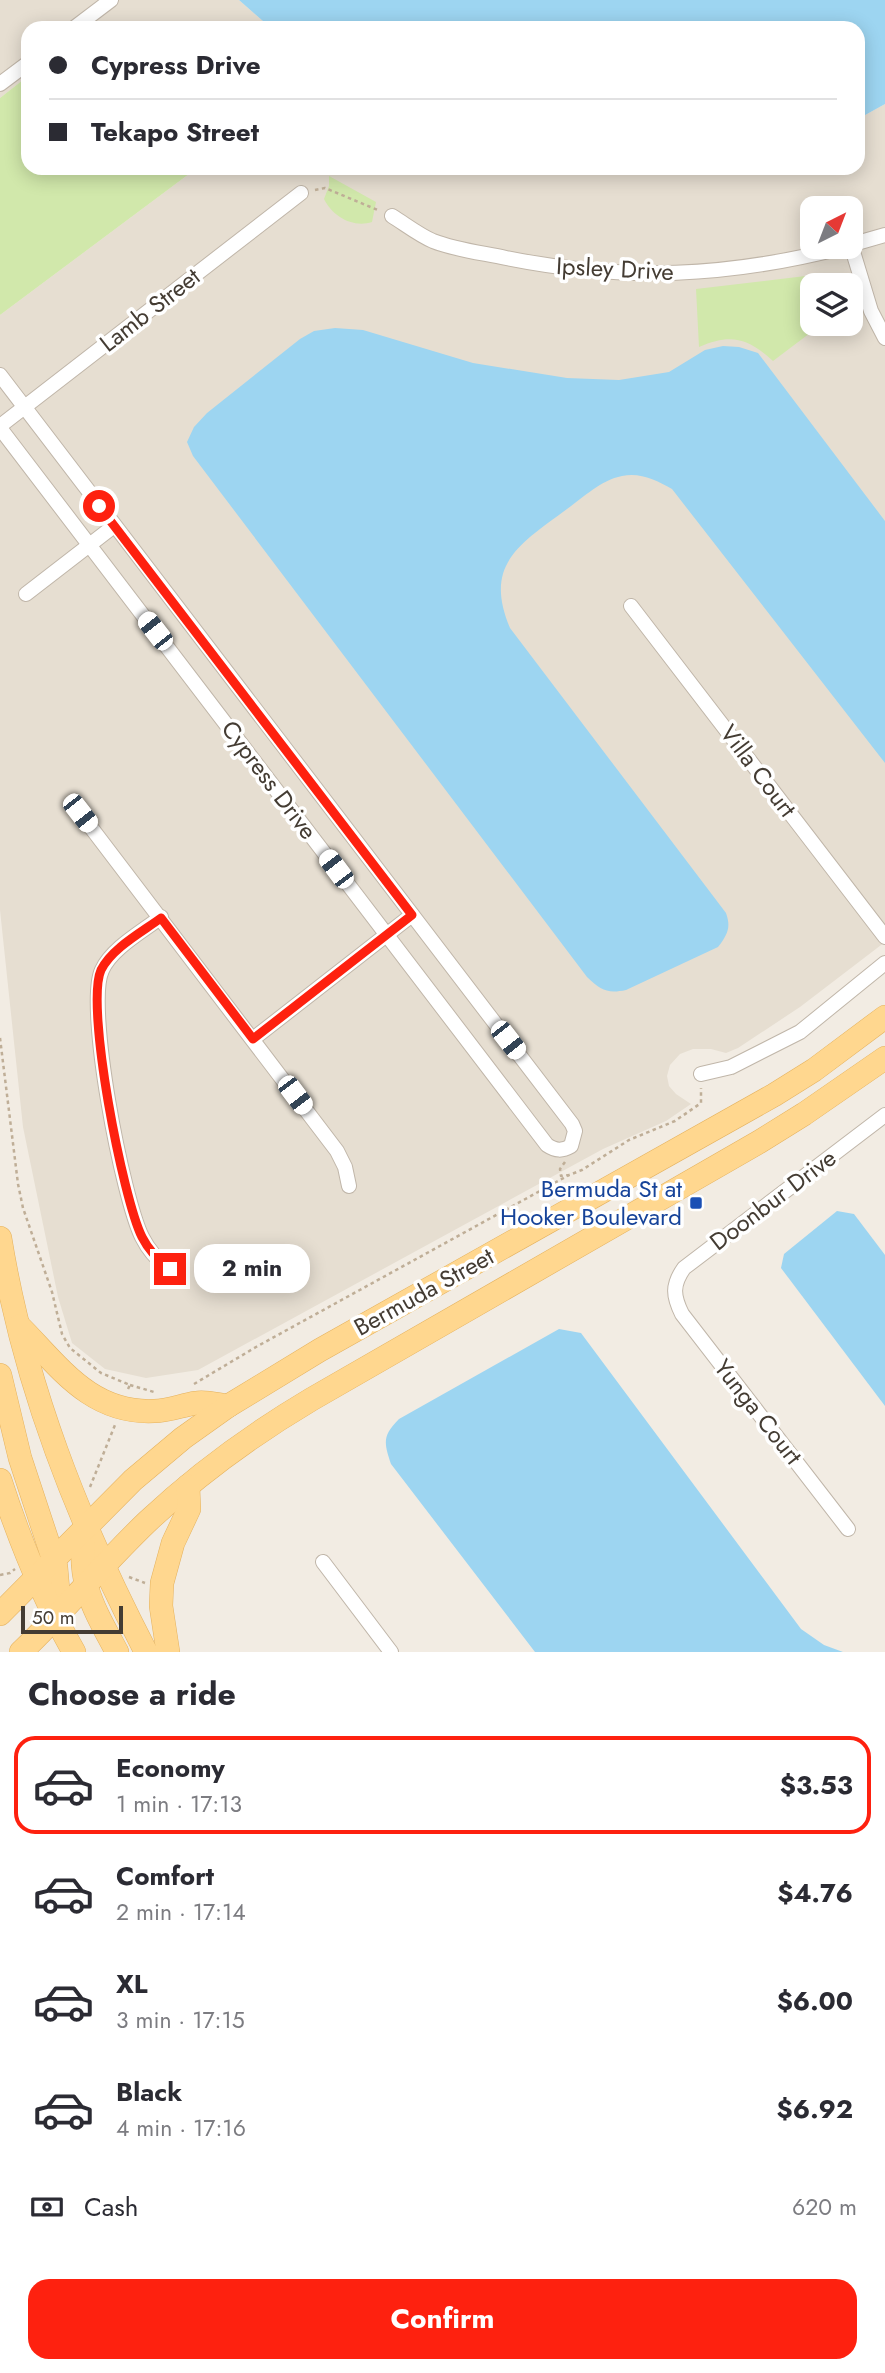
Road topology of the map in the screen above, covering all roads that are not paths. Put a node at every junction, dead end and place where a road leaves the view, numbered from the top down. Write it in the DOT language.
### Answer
graph roads {
  1 [pos="111,0"];
  2 [pos="83,21"];
  3 [pos="21,68"];
  4 [pos="0,84"];
  5 [pos="301,193"];
  6 [pos="392,216"];
  7 [pos="885,235"];
  8 [pos="863,241"];
  9 [pos="800,257"];
  10 [pos="855,259"];
  11 [pos="885,338"];
  12 [pos="0,375"];
  13 [pos="25,407"];
  14 [pos="0,427"];
  15 [pos="114,526"];
  16 [pos="89,546"];
  17 [pos="26,594"];
  18 [pos="631,606"];
  19 [pos="80,813"];
  20 [pos="412,915"];
  21 [pos="161,918"];
  22 [pos="386,935"];
  23 [pos="885,937"];
  24 [pos="885,963"];
  25 [pos="885,1017"];
  26 [pos="253,1039"];
  27 [pos="885,1058"];
  28 [pos="701,1074"];
  29 [pos="885,1115"];
  30 [pos="349,1186"];
  31 [pos="0,1238"];
  32 [pos="170,1269"];
  33 [pos="674,1293"];
  34 [pos="17,1324"];
  35 [pos="0,1376"];
  36 [pos="228,1406"];
  37 [pos="0,1480"];
  38 [pos="188,1486"];
  39 [pos="85,1527"];
  40 [pos="848,1529"];
  41 [pos="54,1559"];
  42 [pos="323,1562"];
  43 [pos="115,1571"];
  44 [pos="26,1572"];
  45 [pos="86,1586"];
  46 [pos="0,1614"];
  47 [pos="58,1616"];
  48 [pos="21,1652"];
  49 [pos="74,1652"];
  50 [pos="117,1652"];
  51 [pos="146,1652"];
  52 [pos="169,1652"];
  53 [pos="391,1652"];
  1 -- 2 [label="street"];
  3 -- 4 [label="street"];
  5 -- 13 [label="street, Lamb Street"];
  6 -- 9 [label="street, Ipsley Drive"];
  7 -- 8 [label="street"];
  10 -- 11 [label="street"];
  12 -- 13 [label="street, Cypress Drive"];
  13 -- 14 [label="street, Lamb Street"];
  13 -- 15 [label="street, Cypress Drive"];
  14 -- 16 [label="street, Cypress Drive"];
  15 -- 16 [label="street"];
  15 -- 20 [label="street, Cypress Drive"];
  16 -- 17 [label="street"];
  16 -- 22 [label="street, Cypress Drive"];
  18 -- 23 [label="street, Villa Court"];
  19 -- 21 [label="street"];
  20 -- 22 [label="street"];
  20 -- 22 [label="street, Cypress Drive"];
  21 -- 26 [label="street"];
  21 -- 32 [label="street"];
  22 -- 26 [label="street"];
  24 -- 28 [label="street"];
  25 -- 36 [label="main road, Bermuda Street"];
  26 -- 30 [label="street"];
  27 -- 38 [label="main road, Bermuda Street"];
  29 -- 33 [label="street, Doonbur Drive"];
  31 -- 34 [label="main road"];
  33 -- 40 [label="street, Yunga Court"];
  34 -- 36 [label="main road"];
  34 -- 39 [label="main road"];
  35 -- 41 [label="main road"];
  36 -- 39 [label="main road, Bermuda Street"];
  37 -- 44 [label="main road"];
  38 -- 43 [label="main road, Bermuda Street"];
  38 -- 52 [label="main road"];
  39 -- 41 [label="main road, Bermuda Street"];
  39 -- 43 [label="main road"];
  39 -- 45 [label="main road"];
  41 -- 44 [label="main road, Bermuda Street"];
  41 -- 47 [label="main road"];
  42 -- 53 [label="street"];
  43 -- 45 [label="main road, Bermuda Street"];
  43 -- 51 [label="main road"];
  44 -- 46 [label="main road, Bermuda Street"];
  44 -- 47 [label="main road"];
  45 -- 47 [label="main road, Bermuda Street"];
  45 -- 50 [label="main road"];
  47 -- 48 [label="main road, Bermuda Street"];
  47 -- 49 [label="main road"];
}
